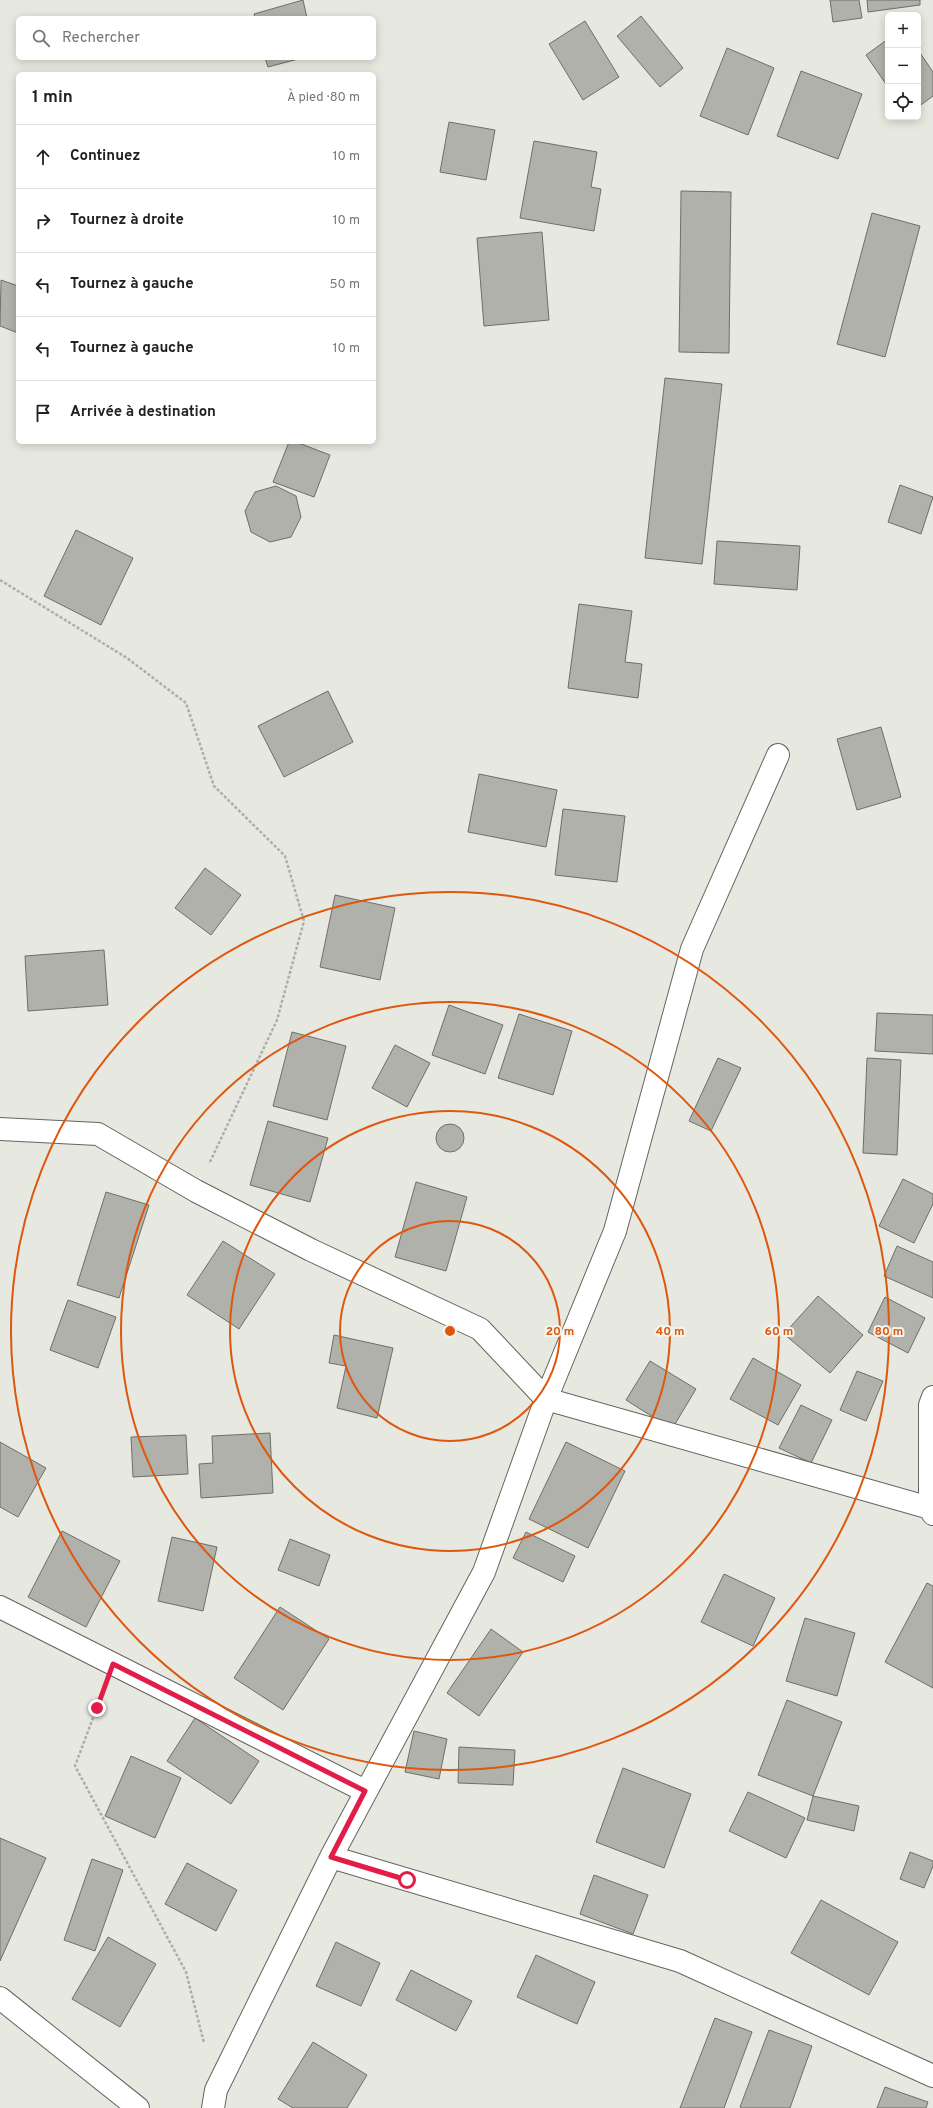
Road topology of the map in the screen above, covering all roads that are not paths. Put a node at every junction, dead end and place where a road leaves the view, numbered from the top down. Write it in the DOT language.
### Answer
graph roads {
  1 [pos="778,754"];
  2 [pos="0,1129"];
  3 [pos="933,1397"];
  4 [pos="546,1399"];
  5 [pos="931,1511"];
  6 [pos="0,1607"];
  7 [pos="365,1791"];
  8 [pos="331,1857"];
  9 [pos="0,1998"];
  10 [pos="933,2076"];
  11 [pos="215,2099"];
  12 [pos="138,2108"];
  1 -- 4 [label="street"];
  2 -- 4 [label="street"];
  3 -- 5 [label="street"];
  4 -- 5 [label="street"];
  4 -- 7 [label="street"];
  6 -- 7 [label="street"];
  7 -- 8 [label="street"];
  8 -- 10 [label="street"];
  8 -- 11 [label="street"];
  9 -- 12 [label="street"];
}
